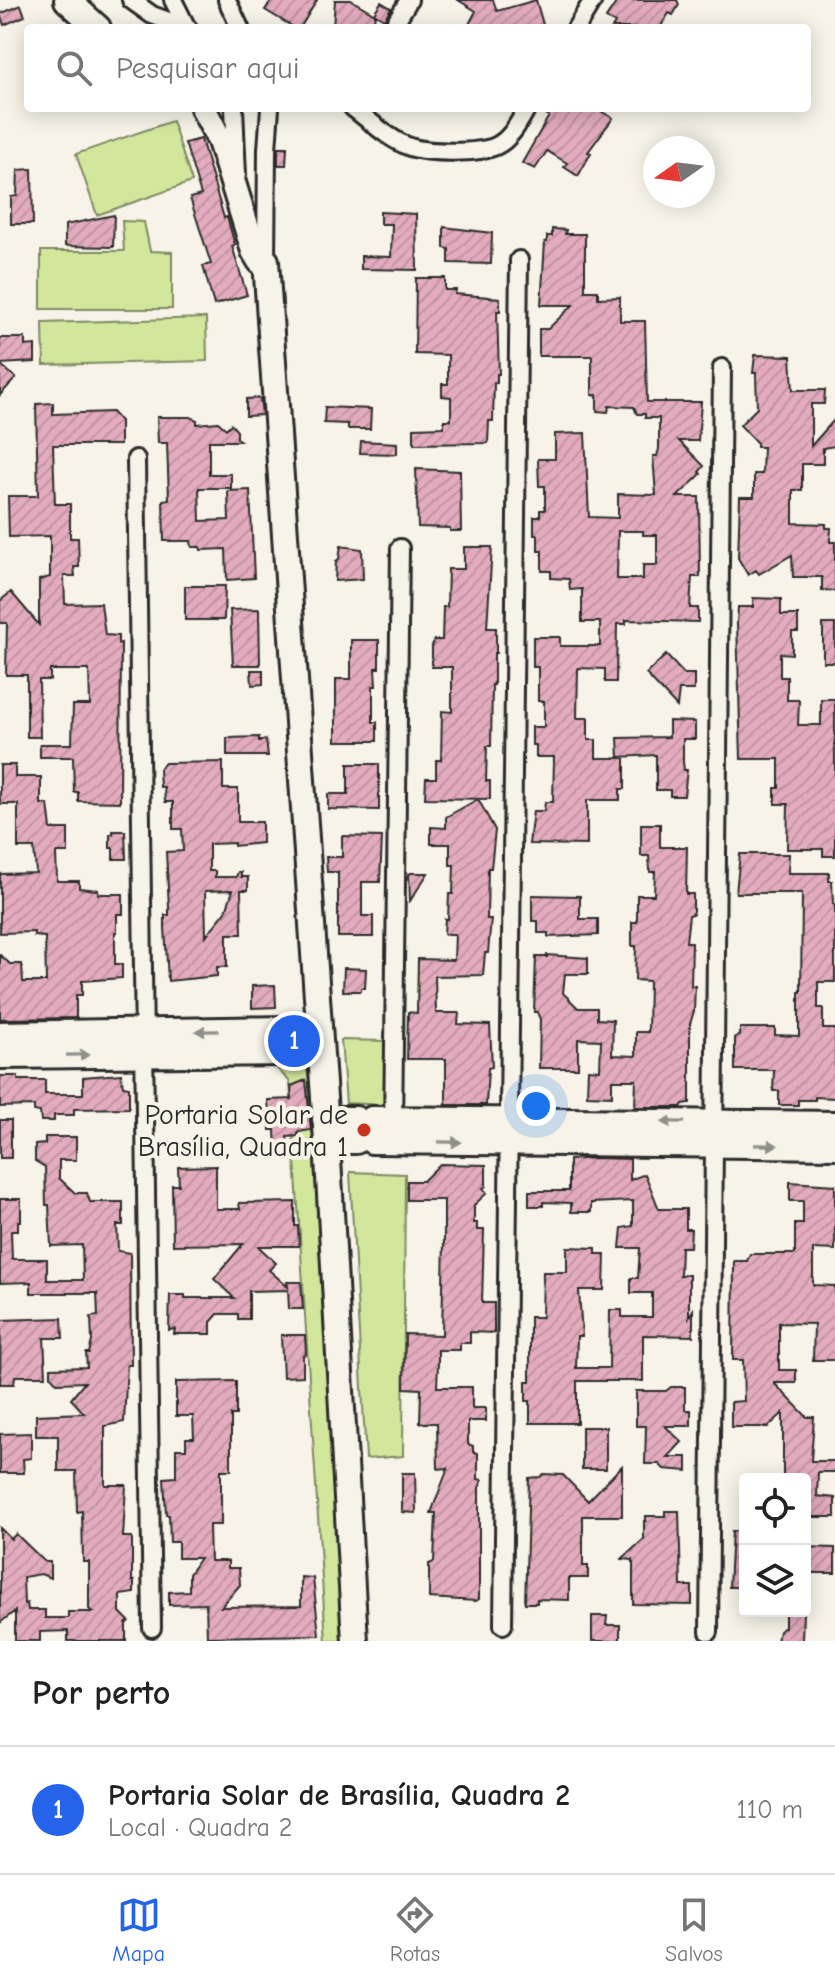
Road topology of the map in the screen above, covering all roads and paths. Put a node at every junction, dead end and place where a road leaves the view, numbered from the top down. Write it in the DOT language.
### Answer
graph roads {
  1 [pos="67,0"];
  2 [pos="131,0"];
  3 [pos="173,0"];
  4 [pos="227,0"];
  5 [pos="409,0"];
  6 [pos="593,0"];
  7 [pos="94,24"];
  8 [pos="176,24"];
  9 [pos="185,24"];
  10 [pos="238,24"];
  11 [pos="394,24"];
  12 [pos="578,24"];
  13 [pos="205,112"];
  14 [pos="234,112"];
  15 [pos="270,112"];
  16 [pos="359,112"];
  17 [pos="525,112"];
  18 [pos="235,193"];
  19 [pos="519,260"];
  20 [pos="266,261"];
  21 [pos="722,368"];
  22 [pos="258,430"];
  23 [pos="279,448"];
  24 [pos="136,459"];
  25 [pos="400,548"];
  26 [pos="0,1034"];
  27 [pos="295,1041"];
  28 [pos="144,1043"];
  29 [pos="0,1056"];
  30 [pos="835,1124"];
  31 [pos="326,1130"];
  32 [pos="369,1130"];
  33 [pos="509,1132"];
  34 [pos="714,1134"];
  35 [pos="835,1146"];
  36 [pos="503,1625"];
  37 [pos="152,1628"];
  38 [pos="709,1632"];
  39 [pos="355,1641"];
  1 -- 7 [label="street"];
  2 -- 8 [label="street"];
  3 -- 9 [label="street"];
  4 -- 10 [label="street"];
  5 -- 11 [label="street"];
  6 -- 12 [label="street"];
  13 -- 18 [label="street"];
  14 -- 18 [label="street"];
  15 -- 20 [label="street"];
  16 -- 17 [label="street"];
  18 -- 20 [label="street"];
  19 -- 33 [label="street"];
  20 -- 23 [label="street"];
  21 -- 34 [label="street"];
  22 -- 23 [label="street"];
  23 -- 27 [label="street"];
  24 -- 28 [label="street"];
  25 -- 32 [label="street"];
  26 -- 28 [label="street"];
  27 -- 28 [label="street"];
  27 -- 31 [label="street"];
  29 -- 28 [label="street, one-way"];
  28 -- 37 [label="street"];
  30 -- 34 [label="street"];
  31 -- 32 [label="street"];
  31 -- 39 [label="street"];
  32 -- 33 [label="street"];
  33 -- 34 [label="street"];
  33 -- 36 [label="street"];
  34 -- 35 [label="street, one-way"];
  34 -- 38 [label="street"];
}
